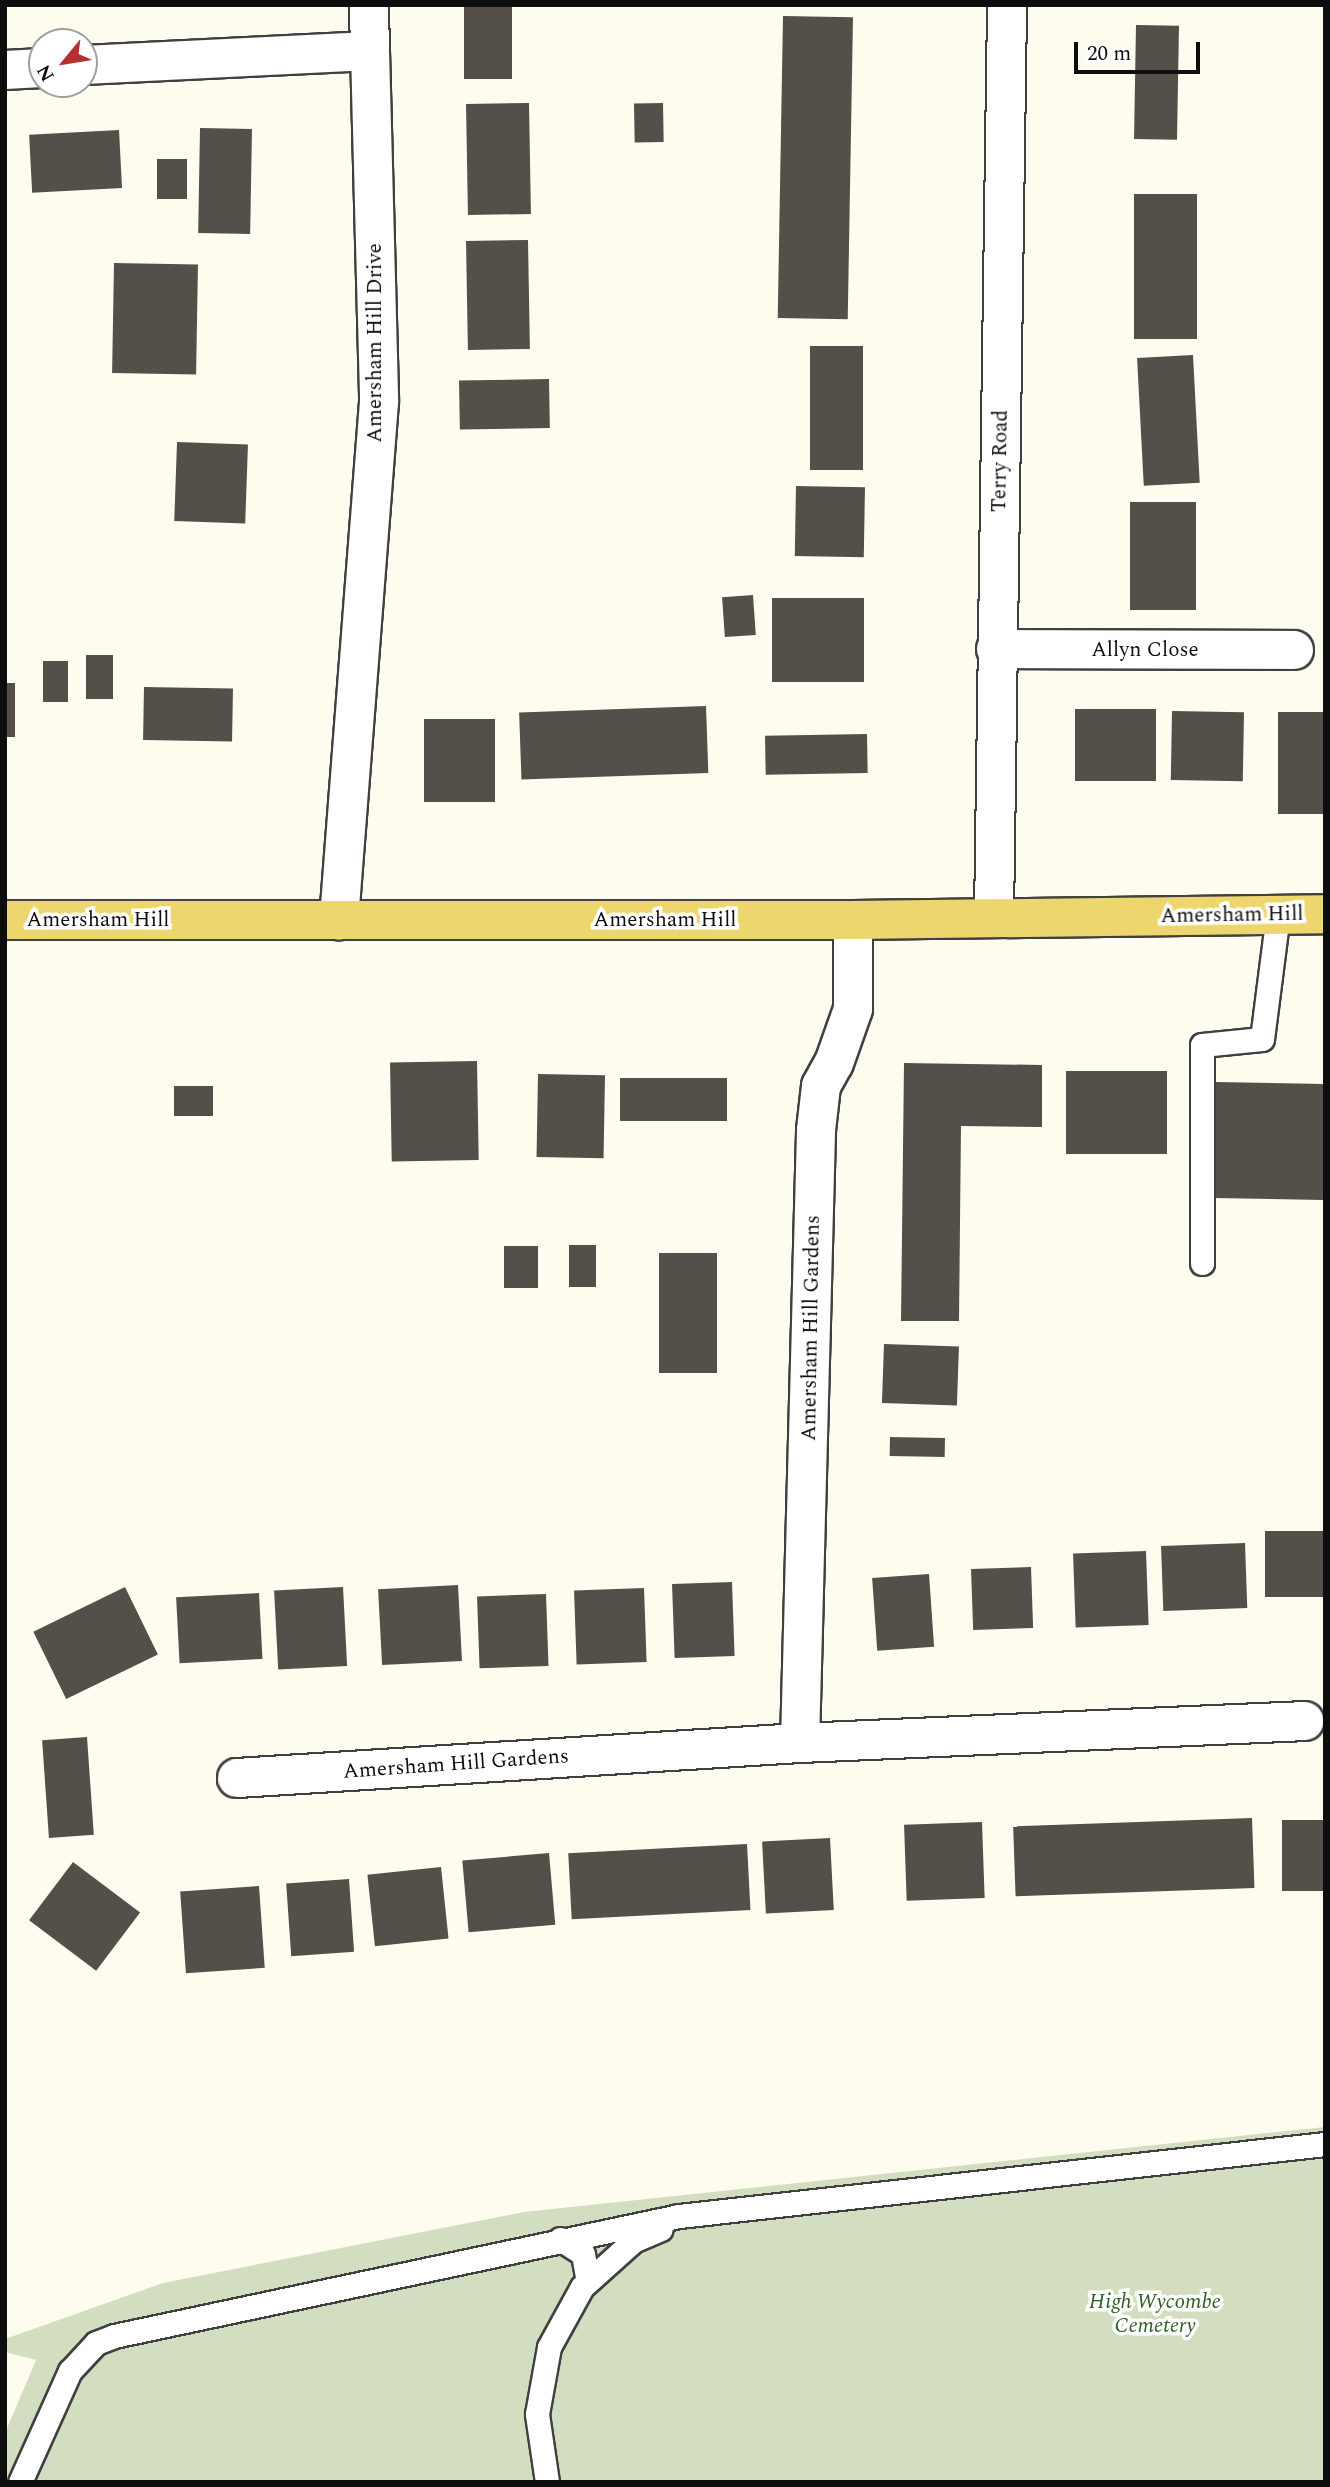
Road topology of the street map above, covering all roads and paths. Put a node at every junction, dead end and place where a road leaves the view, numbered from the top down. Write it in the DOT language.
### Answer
graph roads {
  1 [pos="369,5"];
  2 [pos="1007,5"];
  3 [pos="370,51"];
  4 [pos="98,64"];
  5 [pos="28,68"];
  6 [pos="5,69"];
  7 [pos="996,649"];
  8 [pos="1294,650"];
  9 [pos="1278,914"];
  10 [pos="1325,914"];
  11 [pos="994,917"];
  12 [pos="5,920"];
  13 [pos="339,920"];
  14 [pos="853,920"];
  15 [pos="1202,1263"];
  16 [pos="1305,1721"];
  17 [pos="800,1743"];
  18 [pos="237,1778"];
  19 [pos="1325,2144"];
  20 [pos="696,2213"];
  21 [pos="560,2239"];
  22 [pos="588,2281"];
  23 [pos="20,2482"];
  24 [pos="547,2482"];
  1 -- 3 [label="street, Amersham Hill Drive"];
  2 -- 7 [label="street, Terry Road"];
  3 -- 4 [label="street"];
  3 -- 13 [label="street, Amersham Hill Drive"];
  5 -- 6 [label="street"];
  7 -- 8 [label="street, Allyn Close"];
  7 -- 11 [label="street, Terry Road"];
  9 -- 10 [label="main road, Amersham Hill"];
  9 -- 11 [label="main road, Amersham Hill"];
  9 -- 15 [label="lane"];
  11 -- 14 [label="main road, Amersham Hill"];
  12 -- 13 [label="main road, Amersham Hill"];
  13 -- 14 [label="main road, Amersham Hill"];
  14 -- 17 [label="street, Amersham Hill Gardens"];
  16 -- 17 [label="street, Amersham Hill Gardens"];
  17 -- 18 [label="street, Amersham Hill Gardens"];
  19 -- 20 [label="lane"];
  20 -- 21 [label="lane"];
  20 -- 22 [label="lane"];
  21 -- 22 [label="lane"];
  21 -- 23 [label="lane"];
  22 -- 24 [label="lane"];
}
